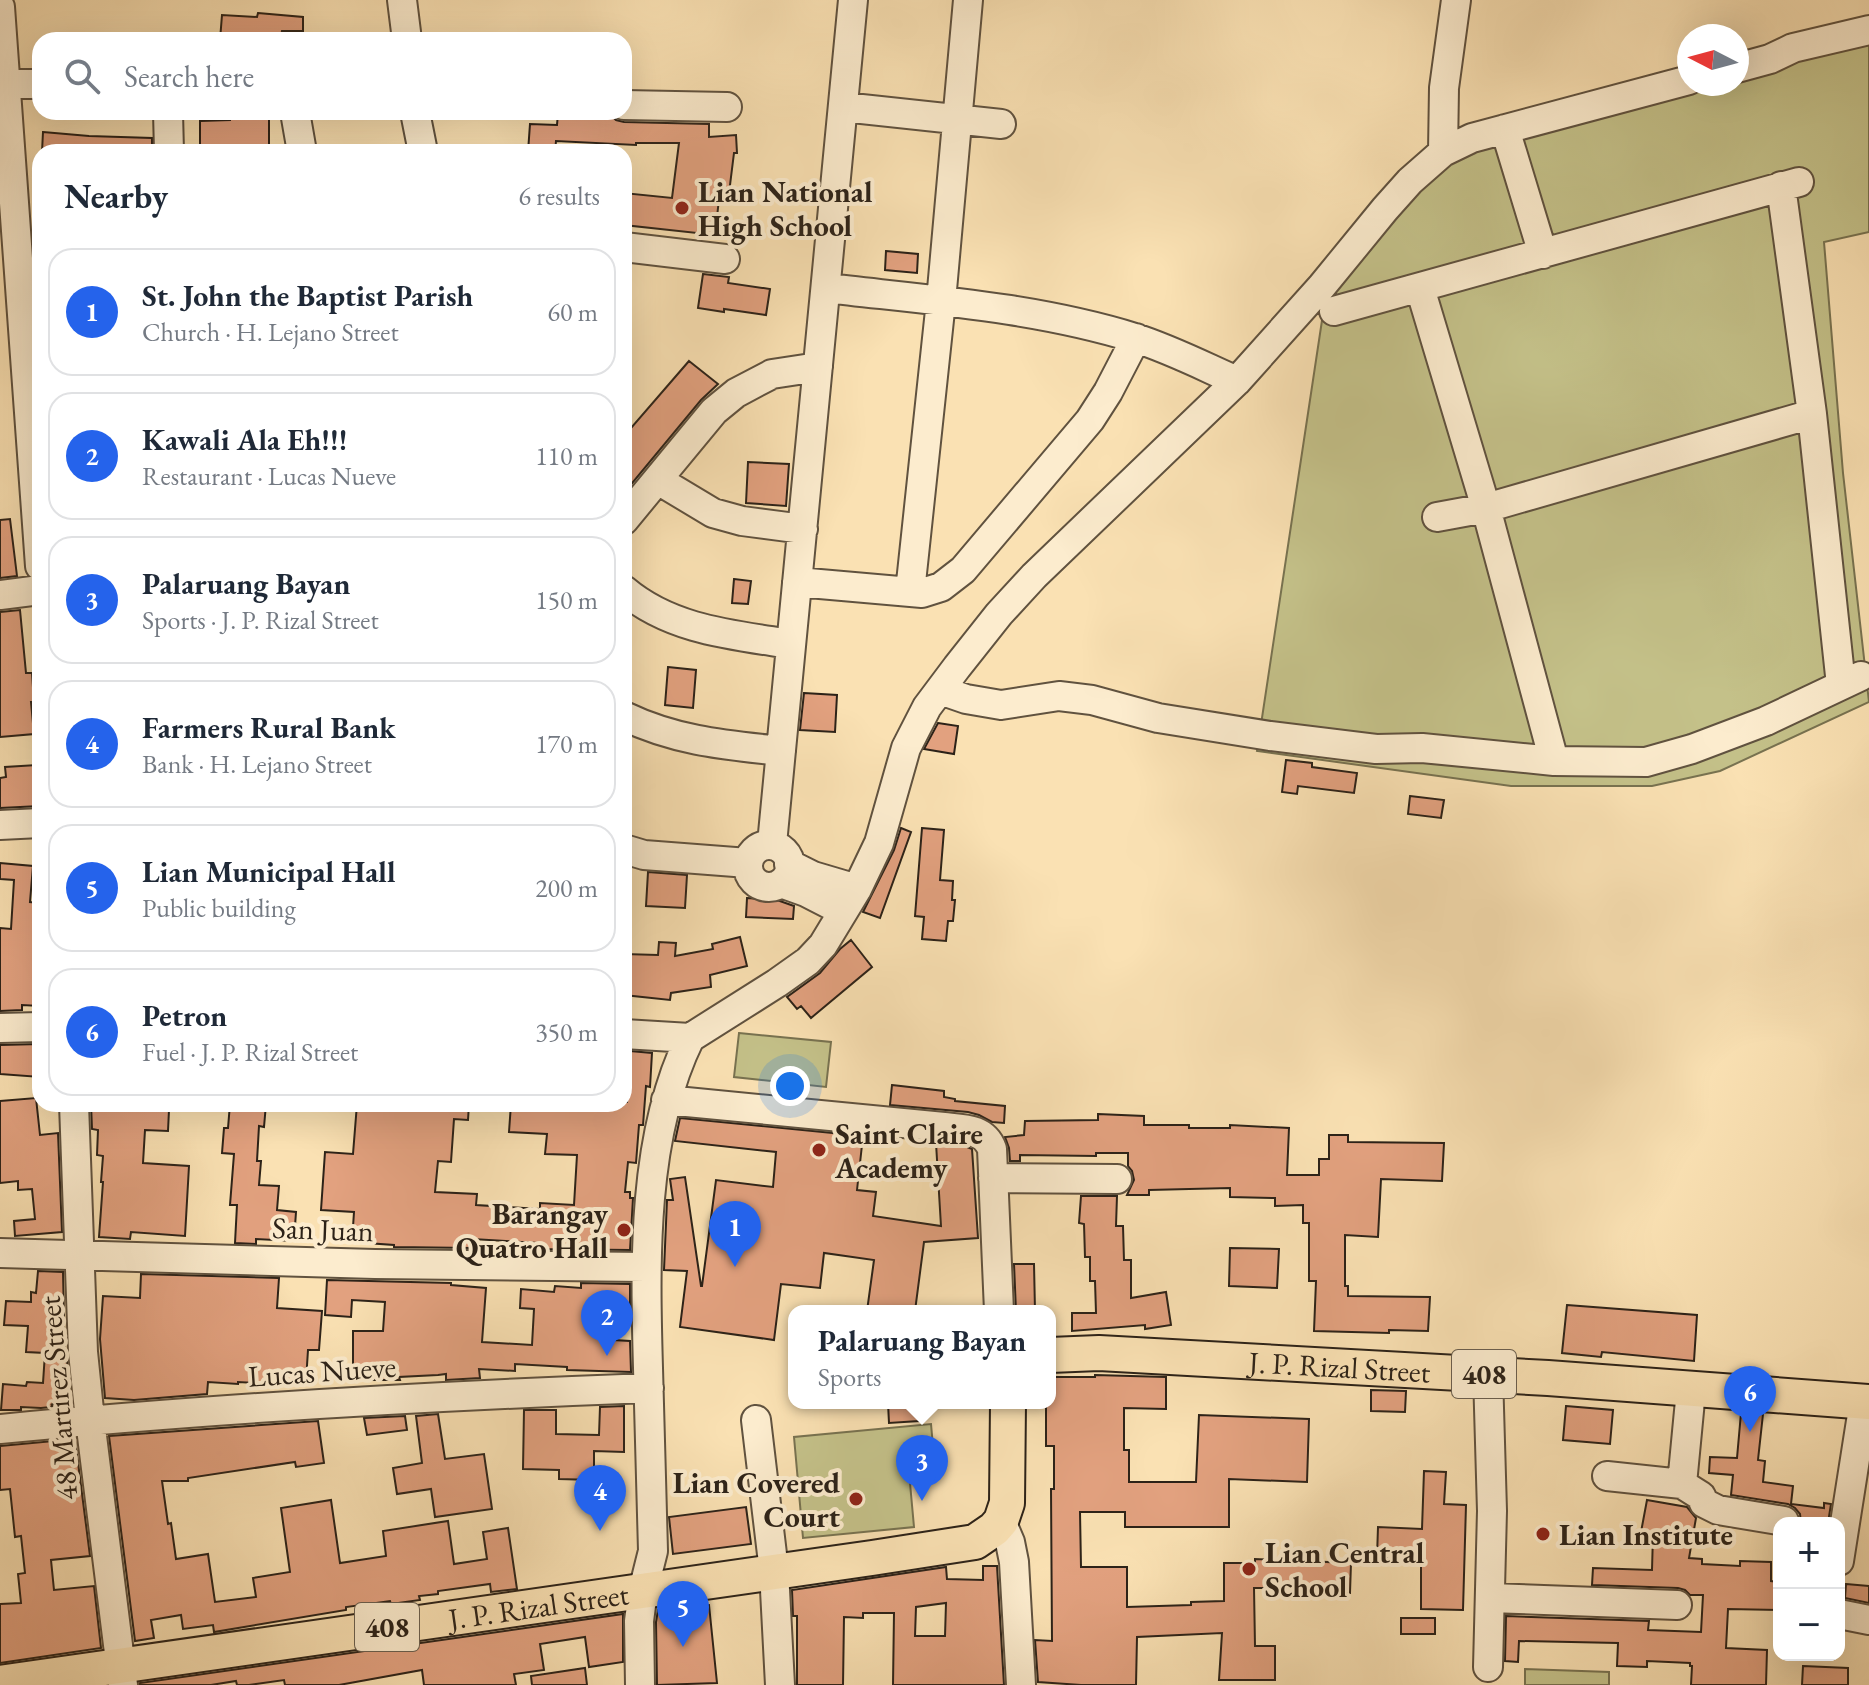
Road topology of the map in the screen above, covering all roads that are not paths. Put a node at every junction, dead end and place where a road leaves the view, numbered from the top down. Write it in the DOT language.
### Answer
graph roads {
  1 [pos="402,0"];
  2 [pos="853,0"];
  3 [pos="968,0"];
  4 [pos="1456,0"];
  5 [pos="0,7"];
  6 [pos="1869,30"];
  7 [pos="406,32"];
  8 [pos="1749,65"];
  9 [pos="3,67"];
  10 [pos="32,80"];
  11 [pos="1677,83"];
  12 [pos="632,105"];
  13 [pos="727,107"];
  14 [pos="843,107"];
  15 [pos="957,119"];
  16 [pos="168,120"];
  17 [pos="296,120"];
  18 [pos="417,120"];
  19 [pos="1001,124"];
  20 [pos="1505,129"];
  21 [pos="169,144"];
  22 [pos="301,144"];
  23 [pos="421,144"];
  24 [pos="1443,152"];
  25 [pos="632,248"];
  26 [pos="1543,254"];
  27 [pos="725,259"];
  28 [pos="826,288"];
  29 [pos="1420,288"];
  30 [pos="941,301"];
  31 [pos="1334,311"];
  32 [pos="1136,338"];
  33 [pos="12,341"];
  34 [pos="818,367"];
  35 [pos="1237,381"];
  36 [pos="1812,414"];
  37 [pos="658,480"];
  38 [pos="32,502"];
  39 [pos="1486,508"];
  40 [pos="632,511"];
  41 [pos="1437,517"];
  42 [pos="803,529"];
  43 [pos="797,582"];
  44 [pos="32,591"];
  45 [pos="910,592"];
  46 [pos="0,595"];
  47 [pos="632,596"];
  48 [pos="791,644"];
  49 [pos="940,690"];
  50 [pos="632,719"];
  51 [pos="781,751"];
  52 [pos="1554,761"];
  53 [pos="32,823"];
  54 [pos="0,825"];
  55 [pos="632,851"];
  56 [pos="748,863"];
  57 [pos="780,864"];
  58 [pos="850,900"];
  59 [pos="32,1027"];
  60 [pos="0,1028"];
  61 [pos="632,1034"];
  62 [pos="690,1038"];
  63 [pos="666,1100"];
  64 [pos="74,1112"];
  65 [pos="993,1178"];
  66 [pos="1117,1179"];
  67 [pos="0,1253"];
  68 [pos="81,1256"];
  69 [pos="645,1267"];
  70 [pos="999,1305"];
  71 [pos="1056,1355"];
  72 [pos="1488,1374"];
  73 [pos="649,1388"];
  74 [pos="1691,1390"];
  75 [pos="1866,1402"];
  76 [pos="1008,1409"];
  77 [pos="90,1420"];
  78 [pos="756,1420"];
  79 [pos="0,1429"];
  80 [pos="1607,1476"];
  81 [pos="1682,1484"];
  82 [pos="1773,1519"];
  83 [pos="1001,1521"];
  84 [pos="1845,1526"];
  85 [pos="774,1571"];
  86 [pos="643,1591"];
  87 [pos="1490,1598"];
  88 [pos="1677,1605"];
  89 [pos="1845,1615"];
  90 [pos="1869,1620"];
  91 [pos="1488,1667"];
  92 [pos="122,1675"];
  93 [pos="0,1683"];
  94 [pos="640,1685"];
  95 [pos="780,1685"];
  96 [pos="1021,1685"];
  1 -- 7 [label="street"];
  2 -- 14 [label="street"];
  3 -- 15 [label="street"];
  4 -- 24 [label="street"];
  5 -- 9 [label="street"];
  6 -- 8 [label="street"];
  9 -- 10 [label="street"];
  9 -- 33 [label="street"];
  11 -- 20 [label="street"];
  12 -- 13 [label="street"];
  14 -- 15 [label="street"];
  14 -- 28 [label="street"];
  15 -- 19 [label="street"];
  15 -- 30 [label="street"];
  16 -- 21 [label="street"];
  17 -- 22 [label="street"];
  18 -- 23 [label="street"];
  20 -- 24 [label="street"];
  20 -- 26 [label="street"];
  24 -- 35 [label="street"];
  25 -- 27 [label="street"];
  26 -- 29 [label="street"];
  26 -- 36 [label="street"];
  28 -- 30 [label="street"];
  28 -- 34 [label="street"];
  29 -- 31 [label="street"];
  29 -- 39 [label="street"];
  30 -- 32 [label="street"];
  30 -- 45 [label="street"];
  32 -- 35 [label="street"];
  32 -- 45 [label="street"];
  33 -- 38 [label="street"];
  34 -- 37 [label="street"];
  34 -- 42 [label="street"];
  35 -- 49 [label="street"];
  36 -- 39 [label="street"];
  36 -- 52 [label="street"];
  37 -- 40 [label="street"];
  37 -- 42 [label="street"];
  39 -- 41 [label="street"];
  39 -- 52 [label="street"];
  42 -- 43 [label="street"];
  43 -- 45 [label="street"];
  43 -- 48 [label="street"];
  44 -- 46 [label="street"];
  47 -- 48 [label="street"];
  48 -- 51 [label="street"];
  49 -- 52 [label="street"];
  49 -- 58 [label="street"];
  50 -- 51 [label="street"];
  51 -- 57 [label="street"];
  53 -- 54 [label="street"];
  55 -- 56 [label="street"];
  56 -- 57 [label="street"];
  56 -- 57 [label="street"];
  57 -- 58 [label="street"];
  58 -- 62 [label="street"];
  59 -- 60 [label="street"];
  61 -- 62 [label="street"];
  62 -- 63 [label="street"];
  63 -- 65 [label="street"];
  63 -- 69 [label="street"];
  64 -- 68 [label="street, 48 Martirez Street"];
  65 -- 66 [label="street"];
  65 -- 70 [label="street"];
  67 -- 68 [label="street, San Juan"];
  68 -- 69 [label="street, San Juan"];
  68 -- 77 [label="street, 48 Martirez Street"];
  69 -- 73 [label="street"];
  71 -- 72 [label="main road, J. P. Rizal Street / 408"];
  72 -- 74 [label="main road, J. P. Rizal Street / 408"];
  72 -- 87 [label="street"];
  73 -- 77 [label="street, Lucas Nueve"];
  73 -- 86 [label="street"];
  74 -- 75 [label="main road, J. P. Rizal Street / 408"];
  74 -- 81 [label="street"];
  75 -- 84 [label="street"];
  76 -- 83 [label="main road"];
  77 -- 79 [label="street, Lucas Nueve"];
  77 -- 92 [label="street, 48 Martirez Street"];
  78 -- 85 [label="street"];
  80 -- 81 [label="street"];
  81 -- 82 [label="street"];
  83 -- 85 [label="main road, J. P. Rizal Street / 408"];
  83 -- 96 [label="street"];
  85 -- 86 [label="main road, J. P. Rizal Street / 408"];
  85 -- 95 [label="street"];
  86 -- 92 [label="main road, J. P. Rizal Street / 408"];
  86 -- 94 [label="street"];
  87 -- 88 [label="street"];
  87 -- 91 [label="street"];
  89 -- 90 [label="street"];
  92 -- 93 [label="main road, J. P. Rizal Street / 408"];
}
